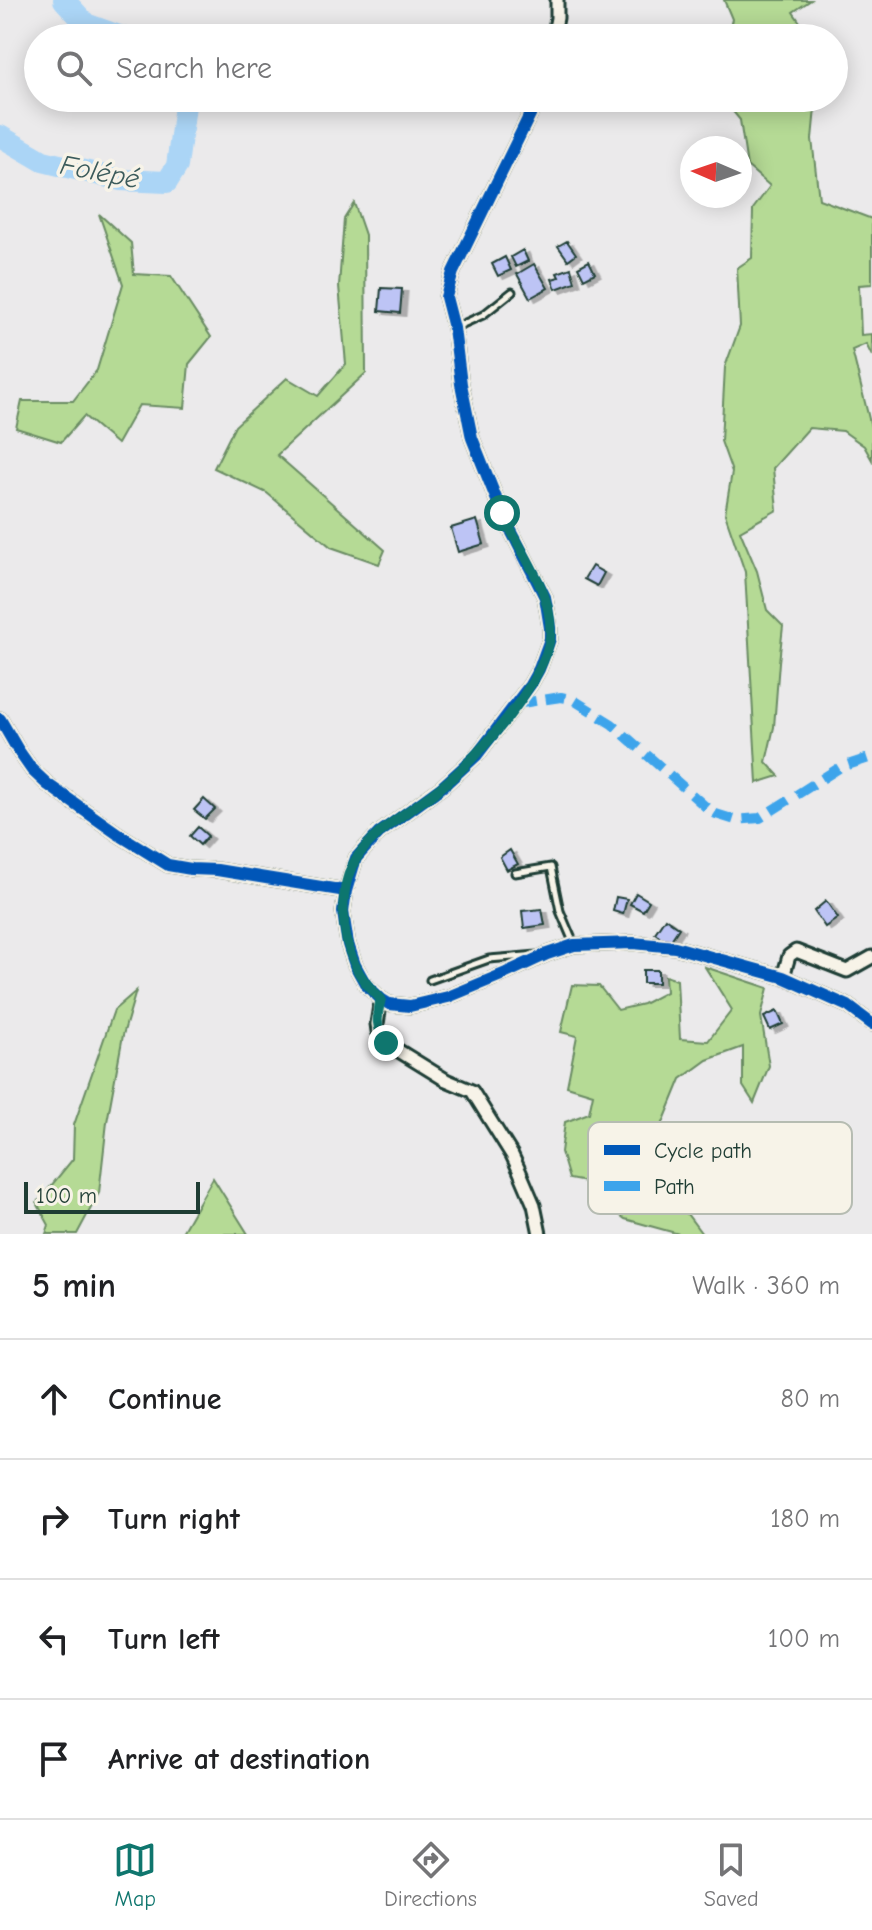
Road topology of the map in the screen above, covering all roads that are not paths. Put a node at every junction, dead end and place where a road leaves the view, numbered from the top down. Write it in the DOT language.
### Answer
graph roads {
  1 [pos="557,0"];
  2 [pos="556,24"];
  3 [pos="531,112"];
  4 [pos="512,292"];
  5 [pos="454,328"];
  6 [pos="0,719"];
  7 [pos="515,873"];
  8 [pos="346,891"];
  9 [pos="574,945"];
  10 [pos="547,954"];
  11 [pos="872,957"];
  12 [pos="783,977"];
  13 [pos="430,980"];
  14 [pos="381,999"];
  15 [pos="872,1024"];
  16 [pos="540,1234"];
  1 -- 2 [label="street"];
  3 -- 5 [label="street"];
  4 -- 5 [label="lane"];
  5 -- 8 [label="street"];
  6 -- 8 [label="street"];
  7 -- 9 [label="lane"];
  8 -- 14 [label="street"];
  9 -- 10 [label="street"];
  9 -- 12 [label="street"];
  10 -- 13 [label="lane"];
  10 -- 14 [label="street"];
  11 -- 12 [label="street"];
  12 -- 15 [label="street"];
  14 -- 16 [label="street"];
}
